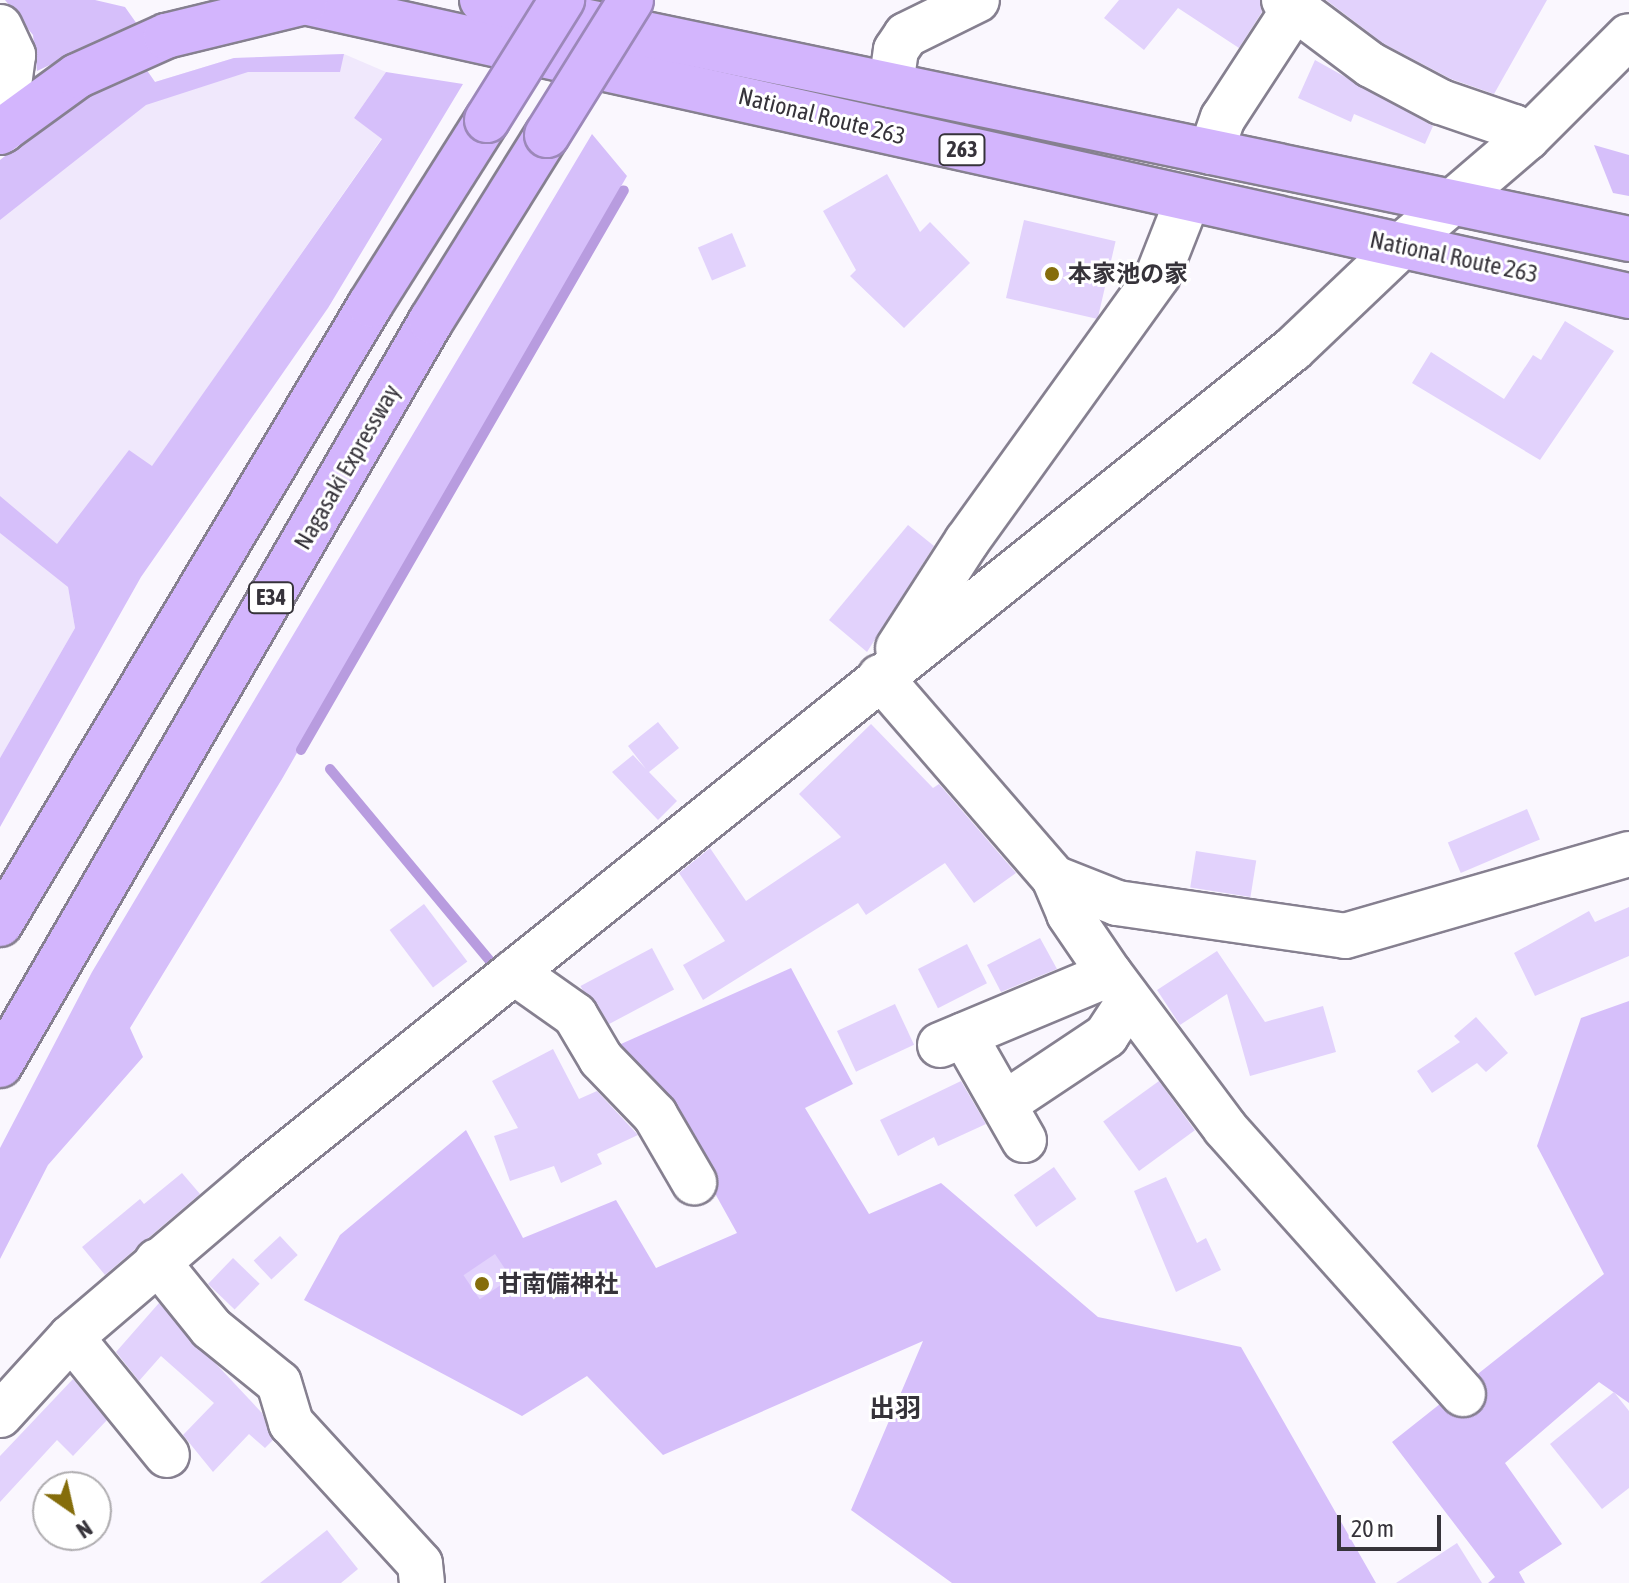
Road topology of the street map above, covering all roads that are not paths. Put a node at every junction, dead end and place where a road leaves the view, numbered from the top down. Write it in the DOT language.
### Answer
graph roads {
  1 [pos="482,0"];
  2 [pos="562,0"];
  3 [pos="631,0"];
  4 [pos="977,0"];
  5 [pos="300,1"];
  6 [pos="1289,4"];
  7 [pos="0,27"];
  8 [pos="1629,36"];
  9 [pos="891,85"];
  10 [pos="1,131"];
  11 [pos="1527,138"];
  12 [pos="1211,152"];
  13 [pos="1188,199"];
  14 [pos="1455,203"];
  15 [pos="1629,239"];
  16 [pos="1401,246"];
  17 [pos="1629,296"];
  18 [pos="880,677"];
  19 [pos="1629,854"];
  20 [pos="1054,878"];
  21 [pos="0,924"];
  22 [pos="514,972"];
  23 [pos="1120,988"];
  24 [pos="0,1065"];
  25 [pos="694,1182"];
  26 [pos="157,1261"];
  27 [pos="71,1337"];
  28 [pos="1463,1394"];
  29 [pos="0,1415"];
  30 [pos="167,1455"];
  31 [pos="422,1583"];
  1 -- 9 [label="highway, National Route 263 / 263"];
  2 -- 21 [label="highway, bridge"];
  3 -- 24 [label="highway, Nagasaki Expressway / E34, bridge"];
  4 -- 9 [label="street"];
  5 -- 10 [label="highway"];
  5 -- 13 [label="highway, National Route 263 / 263"];
  6 -- 11 [label="street"];
  6 -- 12 [label="street"];
  7 -- 10 [label="street"];
  8 -- 11 [label="street"];
  9 -- 12 [label="highway, National Route 263 / 263"];
  11 -- 14 [label="street"];
  12 -- 14 [label="highway, National Route 263 / 263"];
  13 -- 16 [label="highway, National Route 263 / 263"];
  13 -- 18 [label="street"];
  14 -- 15 [label="highway, National Route 263 / 263"];
  14 -- 16 [label="street"];
  16 -- 17 [label="highway, National Route 263 / 263"];
  16 -- 18 [label="street"];
  18 -- 20 [label="street"];
  18 -- 22 [label="street"];
  19 -- 20 [label="street"];
  20 -- 23 [label="street"];
  22 -- 25 [label="street"];
  22 -- 26 [label="street"];
  23 -- 23 [label="street"];
  23 -- 28 [label="street"];
  26 -- 27 [label="street"];
  26 -- 31 [label="street"];
  27 -- 29 [label="street"];
  27 -- 30 [label="street"];
}
